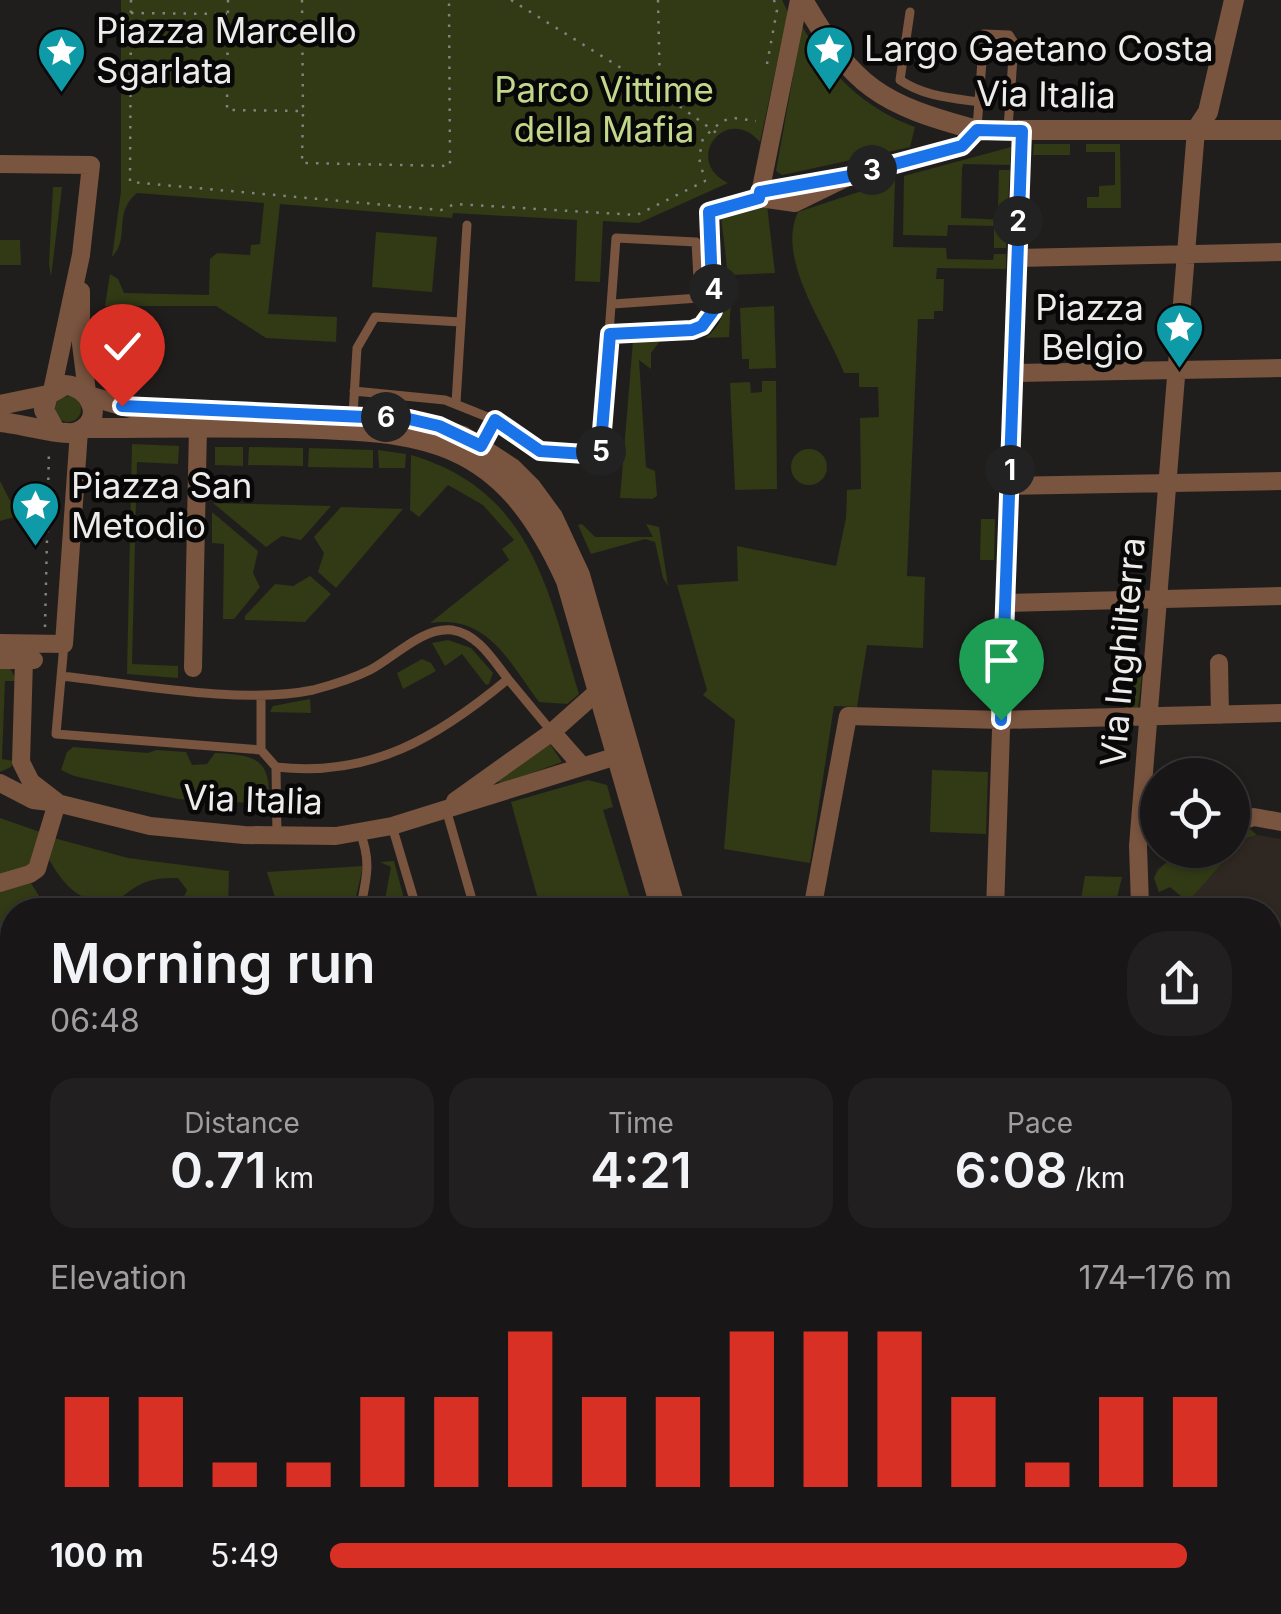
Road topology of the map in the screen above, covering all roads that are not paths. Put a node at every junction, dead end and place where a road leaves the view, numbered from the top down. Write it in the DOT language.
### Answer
graph roads {
  1 [pos="801,0"];
  2 [pos="1234,0"];
  3 [pos="910,12"];
  4 [pos="979,102"];
  5 [pos="977,130"];
  6 [pos="1196,130"];
  7 [pos="1281,130"];
  8 [pos="1014,131"];
  9 [pos="0,164"];
  10 [pos="760,195"];
  11 [pos="467,225"];
  12 [pos="1281,252"];
  13 [pos="1187,254"];
  14 [pos="81,255"];
  15 [pos="1017,258"];
  16 [pos="612,304"];
  17 [pos="461,322"];
  18 [pos="610,334"];
  19 [pos="1281,368"];
  20 [pos="1178,370"];
  21 [pos="1013,373"];
  22 [pos="354,391"];
  23 [pos="50,393"];
  24 [pos="88,394"];
  25 [pos="456,403"];
  26 [pos="0,405"];
  27 [pos="353,415"];
  28 [pos="495,420"];
  29 [pos="0,422"];
  30 [pos="198,427"];
  31 [pos="82,430"];
  32 [pos="52,437"];
  33 [pos="481,446"];
  34 [pos="1281,482"];
  35 [pos="1170,484"];
  36 [pos="1010,486"];
  37 [pos="1281,596"];
  38 [pos="1160,599"];
  39 [pos="1005,603"];
  40 [pos="0,643"];
  41 [pos="48,643"];
  42 [pos="0,660"];
  43 [pos="24,660"];
  44 [pos="1219,663"];
  45 [pos="192,668"];
  46 [pos="61,676"];
  47 [pos="508,679"];
  48 [pos="597,692"];
  49 [pos="261,696"];
  50 [pos="1281,714"];
  51 [pos="1220,715"];
  52 [pos="1151,716"];
  53 [pos="1001,720"];
  54 [pos="552,732"];
  55 [pos="261,750"];
  56 [pos="617,756"];
  57 [pos="1150,758"];
  58 [pos="582,766"];
  59 [pos="276,767"];
  60 [pos="0,783"];
  61 [pos="57,803"];
  62 [pos="446,809"];
  63 [pos="1250,818"];
  64 [pos="1281,822"];
  65 [pos="392,826"];
  66 [pos="360,833"];
  67 [pos="277,836"];
  68 [pos="1145,868"];
  69 [pos="0,883"];
  70 [pos="363,898"];
  71 [pos="413,898"];
  72 [pos="472,898"];
  73 [pos="658,898"];
  74 [pos="673,898"];
  75 [pos="814,898"];
  76 [pos="995,898"];
  77 [pos="1141,898"];
  1 -- 5 [label="street, Via Italia"];
  1 -- 10 [label="street"];
  2 -- 6 [label="street"];
  3 -- 4 [label="lane"];
  4 -- 5 [label="lane"];
  4 -- 8 [label="lane"];
  5 -- 8 [label="street, Via Italia"];
  5 -- 10 [label="street"];
  6 -- 7 [label="street, Via Italia"];
  6 -- 8 [label="street, Via Italia"];
  6 -- 13 [label="street, Via Inghilterra"];
  8 -- 15 [label="street"];
  9 -- 14 [label="street"];
  10 -- 18 [label="lane"];
  11 -- 17 [label="lane"];
  12 -- 13 [label="street"];
  13 -- 15 [label="street"];
  13 -- 20 [label="street, Via Inghilterra"];
  14 -- 23 [label="street"];
  14 -- 24 [label="street"];
  15 -- 21 [label="street"];
  16 -- 16 [label="lane"];
  16 -- 18 [label="lane"];
  17 -- 22 [label="lane"];
  17 -- 25 [label="lane"];
  18 -- 28 [label="lane"];
  19 -- 20 [label="street"];
  20 -- 21 [label="street"];
  20 -- 35 [label="street, Via Inghilterra"];
  21 -- 36 [label="street"];
  22 -- 25 [label="lane"];
  22 -- 27 [label="lane"];
  23 -- 24 [label="street"];
  23 -- 26 [label="street"];
  23 -- 32 [label="street"];
  24 -- 27 [label="street"];
  24 -- 31 [label="street"];
  25 -- 28 [label="lane"];
  27 -- 33 [label="street"];
  28 -- 33 [label="lane"];
  29 -- 32 [label="street"];
  30 -- 31 [label="street"];
  30 -- 45 [label="street"];
  30 -- 48 [label="street"];
  31 -- 32 [label="street"];
  31 -- 41 [label="street"];
  33 -- 74 [label="street"];
  34 -- 35 [label="street"];
  35 -- 36 [label="street"];
  35 -- 38 [label="street, Via Inghilterra"];
  36 -- 39 [label="street"];
  37 -- 38 [label="street"];
  38 -- 39 [label="street"];
  38 -- 52 [label="street, Via Inghilterra"];
  39 -- 53 [label="street"];
  40 -- 41 [label="street"];
  41 -- 43 [label="street"];
  41 -- 46 [label="lane"];
  42 -- 43 [label="street"];
  43 -- 61 [label="street"];
  44 -- 51 [label="street"];
  46 -- 49 [label="lane"];
  46 -- 55 [label="lane"];
  47 -- 49 [label="lane"];
  47 -- 54 [label="lane"];
  47 -- 59 [label="lane"];
  48 -- 54 [label="street"];
  48 -- 56 [label="street"];
  49 -- 55 [label="lane"];
  50 -- 51 [label="street"];
  51 -- 52 [label="street"];
  52 -- 53 [label="street"];
  52 -- 57 [label="street, Via Inghilterra"];
  53 -- 75 [label="street"];
  53 -- 76 [label="street"];
  54 -- 58 [label="street"];
  54 -- 62 [label="street"];
  55 -- 59 [label="lane"];
  56 -- 58 [label="street, Via Italia"];
  56 -- 73 [label="street"];
  58 -- 62 [label="street, Via Italia"];
  59 -- 67 [label="lane"];
  60 -- 61 [label="street, Via Italia"];
  61 -- 67 [label="street, Via Italia"];
  61 -- 69 [label="street"];
  62 -- 65 [label="street, Via Italia"];
  62 -- 72 [label="lane"];
  63 -- 64 [label="street"];
  65 -- 66 [label="street, Via Italia"];
  65 -- 71 [label="lane"];
  66 -- 67 [label="street, Via Italia"];
  66 -- 70 [label="lane"];
  68 -- 77 [label="street, Via Inghilterra"];
}
